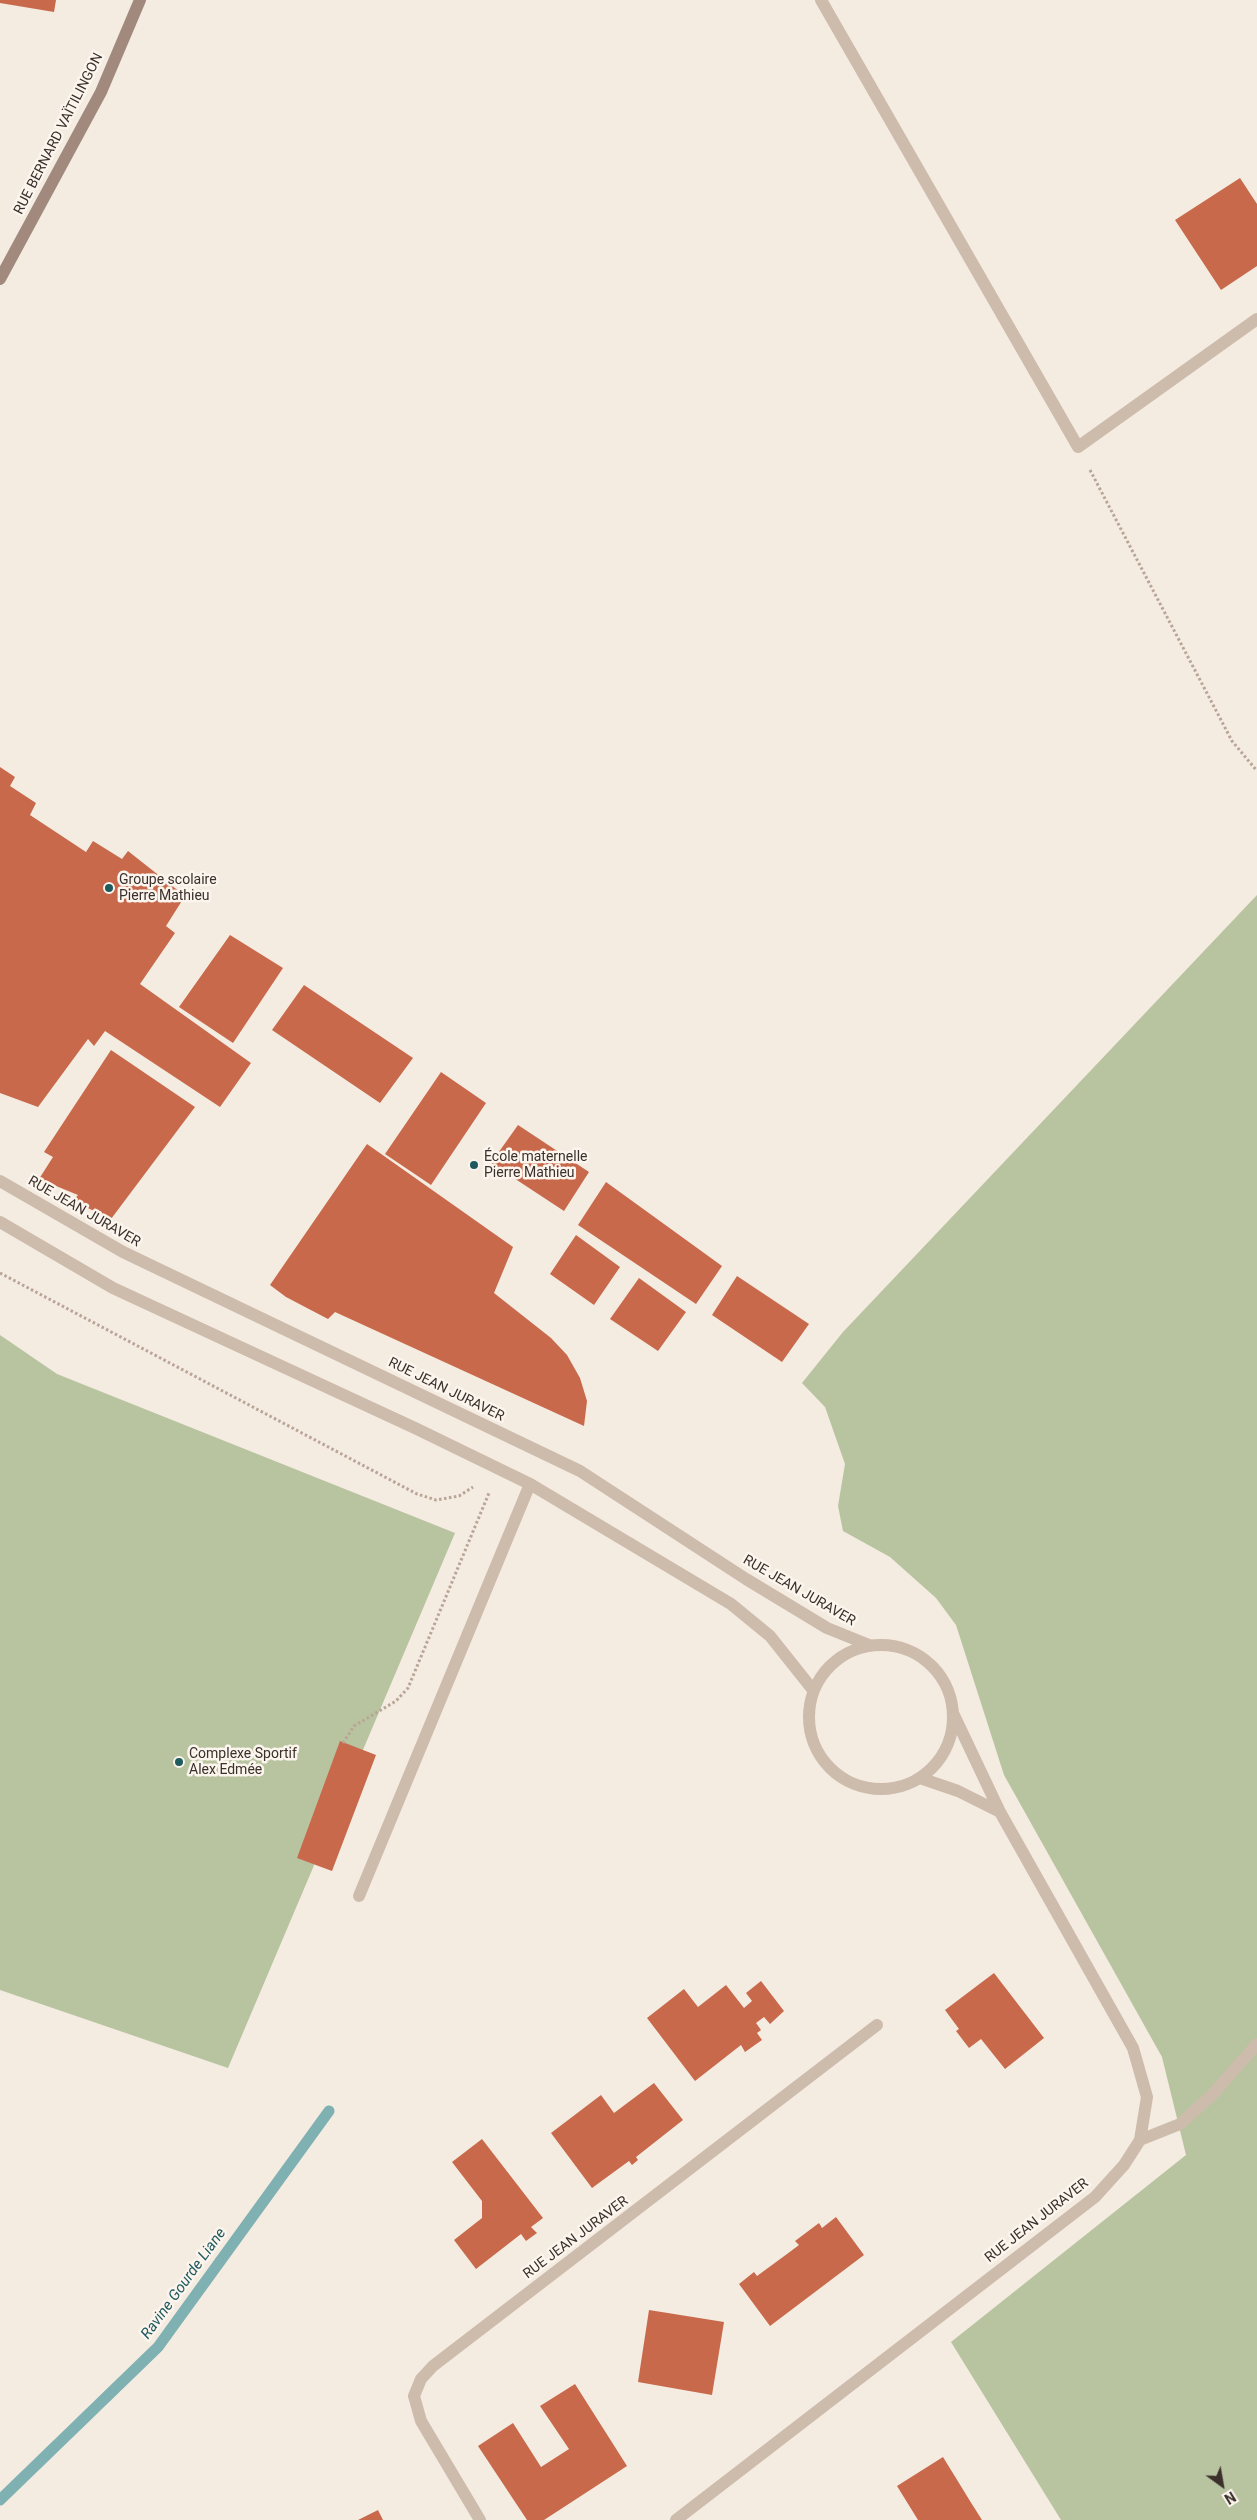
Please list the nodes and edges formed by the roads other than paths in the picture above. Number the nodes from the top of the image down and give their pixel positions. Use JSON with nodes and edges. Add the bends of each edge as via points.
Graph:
{"nodes":[{"id":1,"x":140,"y":0,"type":"edge"},
{"id":2,"x":821,"y":0,"type":"edge"},
{"id":3,"x":0,"y":279,"type":"edge"},
{"id":4,"x":1257,"y":319,"type":"edge"},
{"id":5,"x":0,"y":1181,"type":"edge"},
{"id":6,"x":0,"y":1222,"type":"edge"},
{"id":7,"x":530,"y":1484,"type":"junction"},
{"id":8,"x":869,"y":1645,"type":"junction"},
{"id":9,"x":813,"y":1690,"type":"junction"},
{"id":10,"x":954,"y":1715,"type":"junction"},
{"id":11,"x":920,"y":1778,"type":"junction"},
{"id":12,"x":1000,"y":1812,"type":"junction"},
{"id":13,"x":358,"y":1896,"type":"dead end"},
{"id":14,"x":877,"y":2025,"type":"dead end"},
{"id":15,"x":1257,"y":2044,"type":"edge"},
{"id":16,"x":1140,"y":2140,"type":"junction"},
{"id":17,"x":480,"y":2520,"type":"edge"},
{"id":18,"x":676,"y":2520,"type":"edge"}],
"edges":[{"from":1,"to":3,"type":"street","name":"RUE BERNARD VAÏTILINGON","via":[[101,92]]},
{"from":2,"to":4,"type":"street","via":[[1078,447]]},
{"from":5,"to":8,"type":"street","name":"RUE JEAN JURAVER","via":[[123,1252],[580,1470],[769,1593],[827,1628]]},
{"from":6,"to":7,"type":"street","via":[[113,1288],[417,1428]]},
{"from":7,"to":9,"type":"street","via":[[731,1604],[770,1636]]},
{"from":7,"to":13,"type":"street"},
{"from":8,"to":9,"type":"street","via":[[846,1654],[826,1669]]},
{"from":8,"to":10,"type":"street","via":[[894,1645],[917,1654],[930,1664],[949,1691]]},
{"from":9,"to":11,"type":"street","via":[[808,1711],[809,1731],[816,1751],[828,1767],[848,1782],[872,1790],[897,1788]]},
{"from":10,"to":11,"type":"street","via":[[950,1740],[939,1762]]},
{"from":10,"to":12,"type":"street","name":"RUE JEAN JURAVER"},
{"from":11,"to":12,"type":"street","via":[[958,1791]]},
{"from":12,"to":16,"type":"street","name":"RUE JEAN JURAVER","via":[[1133,2048],[1147,2097]]},
{"from":14,"to":17,"type":"street","name":"RUE JEAN JURAVER","via":[[421,2378],[414,2396],[421,2421]]},
{"from":15,"to":16,"type":"street","via":[[1213,2094],[1180,2124]]},
{"from":16,"to":18,"type":"street","name":"RUE JEAN JURAVER","via":[[1124,2165],[1094,2197]]}]}
